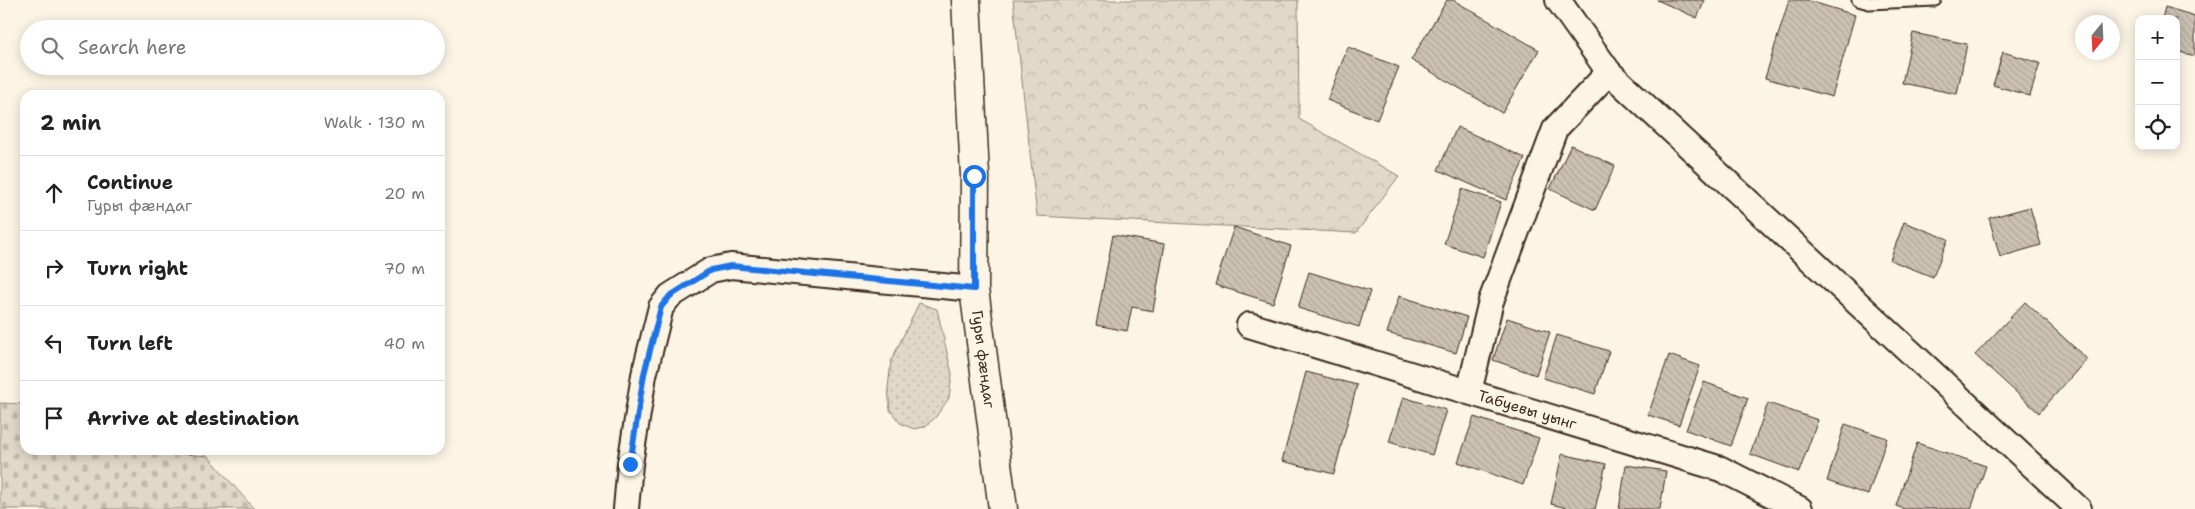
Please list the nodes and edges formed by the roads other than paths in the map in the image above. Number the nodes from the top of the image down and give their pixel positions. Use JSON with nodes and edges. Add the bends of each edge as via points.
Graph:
{"nodes":[{"id":1,"x":966,"y":0,"type":"edge"},
{"id":2,"x":1558,"y":0,"type":"edge"},
{"id":3,"x":1858,"y":0,"type":"edge"},
{"id":4,"x":1935,"y":0,"type":"edge"},
{"id":5,"x":1609,"y":72,"type":"junction"},
{"id":6,"x":974,"y":289,"type":"junction"},
{"id":7,"x":1249,"y":325,"type":"dead end"},
{"id":8,"x":1469,"y":392,"type":"junction"},
{"id":9,"x":626,"y":509,"type":"edge"},
{"id":10,"x":1003,"y":509,"type":"edge"},
{"id":11,"x":1800,"y":509,"type":"edge"},
{"id":12,"x":2079,"y":509,"type":"edge"}],
"edges":[{"from":1,"to":6,"type":"main road","name":"Гуры фӕндаг","via":[[974,176]]},
{"from":2,"to":5,"type":"street"},
{"from":3,"to":4,"type":"lane"},
{"from":5,"to":8,"type":"street","via":[[1556,129],[1491,301]]},
{"from":5,"to":12,"type":"street"},
{"from":6,"to":9,"type":"street","via":[[731,266],[711,270],[670,296],[661,307],[644,374]]},
{"from":6,"to":10,"type":"main road","name":"Гуры фӕндаг"},
{"from":7,"to":8,"type":"street","name":"Табуевы уынг"},
{"from":8,"to":11,"type":"street","name":"Табуевы уынг","via":[[1721,469]]}]}
